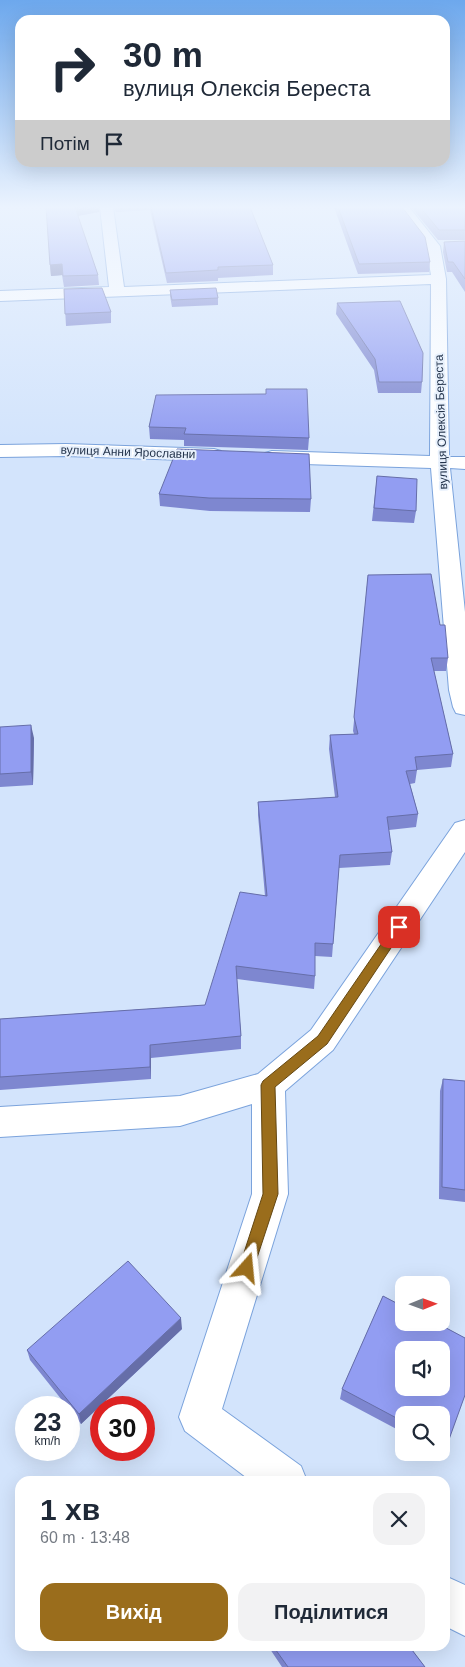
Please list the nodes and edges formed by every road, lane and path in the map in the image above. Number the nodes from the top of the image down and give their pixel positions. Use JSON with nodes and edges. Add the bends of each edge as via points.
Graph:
{"nodes":[{"id":1,"x":116,"y":285,"type":"edge"},
{"id":2,"x":269,"y":285,"type":"edge"},
{"id":3,"x":439,"y":285,"type":"edge"},
{"id":4,"x":117,"y":290,"type":"junction"},
{"id":5,"x":0,"y":296,"type":"edge"},
{"id":6,"x":0,"y":451,"type":"edge"},
{"id":7,"x":233,"y":455,"type":"edge"},
{"id":8,"x":253,"y":456,"type":"edge"},
{"id":9,"x":440,"y":463,"type":"junction"},
{"id":10,"x":465,"y":463,"type":"edge"},
{"id":11,"x":465,"y":707,"type":"edge"},
{"id":12,"x":465,"y":830,"type":"edge"},
{"id":13,"x":268,"y":1085,"type":"junction"},
{"id":14,"x":0,"y":1122,"type":"edge"},
{"id":15,"x":279,"y":1476,"type":"edge"},
{"id":16,"x":450,"y":1602,"type":"edge"},
{"id":17,"x":465,"y":1612,"type":"edge"}],
"edges":[{"from":1,"to":4,"type":"street"},
{"from":2,"to":4,"type":"street"},
{"from":3,"to":9,"type":"street","name":"вулиця Олексія Береста"},
{"from":4,"to":5,"type":"street"},
{"from":6,"to":7,"type":"street","name":"вулиця Анни Ярославни"},
{"from":8,"to":9,"type":"street"},
{"from":9,"to":10,"type":"street"},
{"from":9,"to":11,"type":"street","name":"вулиця Олексія Береста"},
{"from":12,"to":13,"type":"street","via":[[322,1040]]},
{"from":13,"to":14,"type":"street","via":[[180,1111]]},
{"from":13,"to":15,"type":"street","via":[[270,1194],[199,1417]]},
{"from":16,"to":17,"type":"street"}]}
